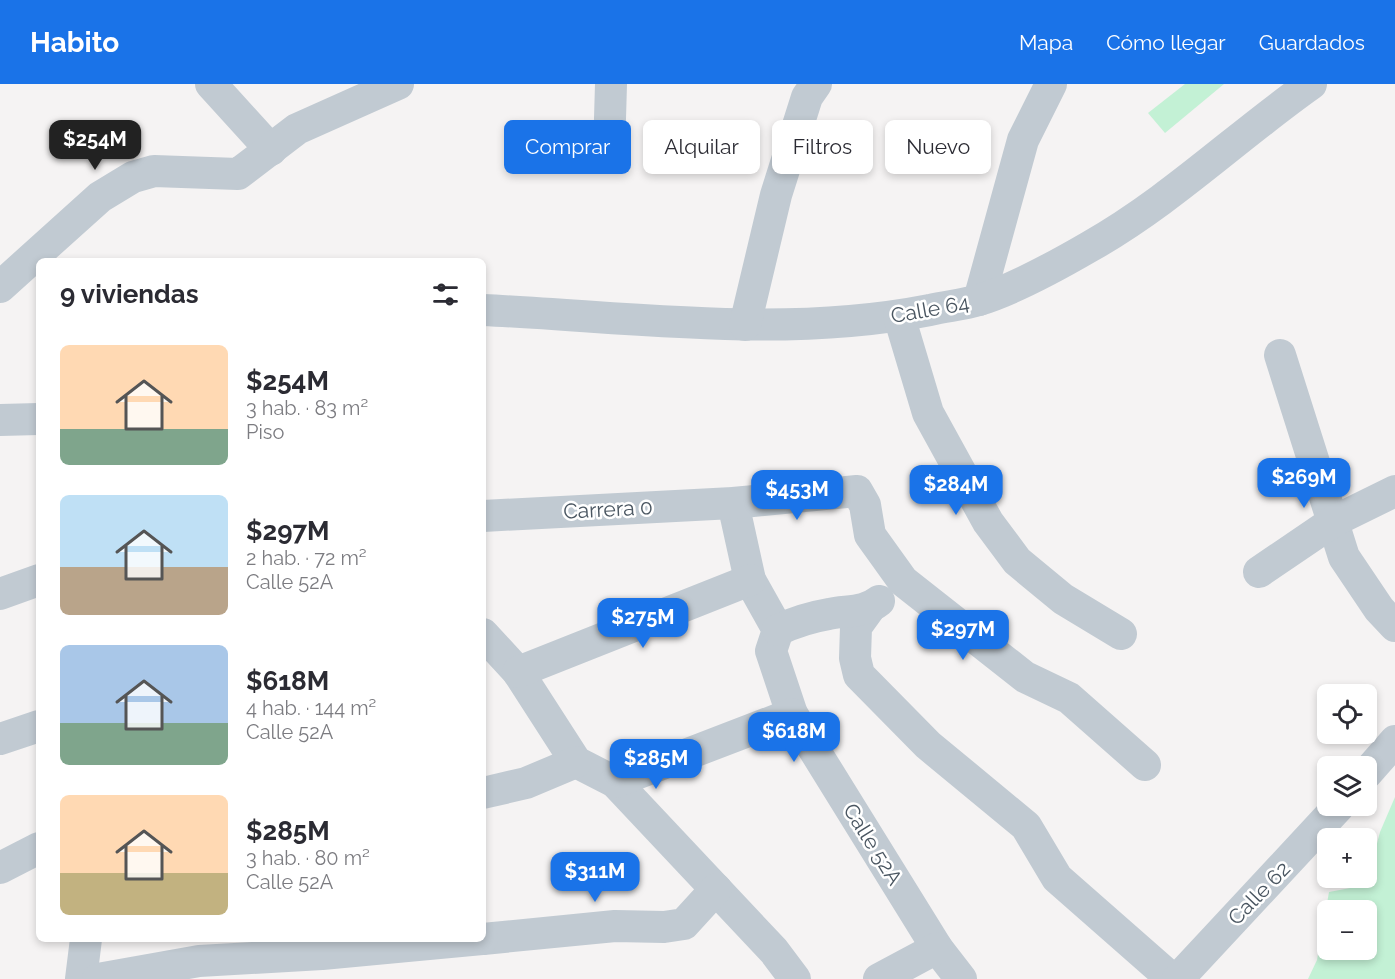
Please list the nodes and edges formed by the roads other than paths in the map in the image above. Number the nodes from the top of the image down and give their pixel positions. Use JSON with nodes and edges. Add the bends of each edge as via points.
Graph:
{"nodes":[{"id":1,"x":211,"y":84,"type":"edge"},
{"id":2,"x":398,"y":84,"type":"edge"},
{"id":3,"x":611,"y":84,"type":"edge"},
{"id":4,"x":816,"y":84,"type":"edge"},
{"id":5,"x":1051,"y":84,"type":"edge"},
{"id":6,"x":1311,"y":84,"type":"edge"},
{"id":7,"x":610,"y":120,"type":"edge"},
{"id":8,"x":271,"y":150,"type":"junction"},
{"id":9,"x":0,"y":287,"type":"edge"},
{"id":10,"x":980,"y":300,"type":"junction"},
{"id":11,"x":486,"y":310,"type":"edge"},
{"id":12,"x":899,"y":316,"type":"junction"},
{"id":13,"x":745,"y":325,"type":"junction"},
{"id":14,"x":1280,"y":355,"type":"dead end"},
{"id":15,"x":36,"y":419,"type":"edge"},
{"id":16,"x":0,"y":420,"type":"edge"},
{"id":17,"x":1395,"y":491,"type":"edge"},
{"id":18,"x":733,"y":503,"type":"junction"},
{"id":19,"x":486,"y":516,"type":"edge"},
{"id":20,"x":1334,"y":521,"type":"junction"},
{"id":21,"x":1259,"y":572,"type":"dead end"},
{"id":22,"x":36,"y":580,"type":"edge"},
{"id":23,"x":750,"y":580,"type":"junction"},
{"id":24,"x":903,"y":581,"type":"junction"},
{"id":25,"x":0,"y":594,"type":"edge"},
{"id":26,"x":869,"y":609,"type":"junction"},
{"id":27,"x":1395,"y":626,"type":"edge"},
{"id":28,"x":778,"y":630,"type":"junction"},
{"id":29,"x":1121,"y":634,"type":"dead end"},
{"id":30,"x":486,"y":637,"type":"edge"},
{"id":31,"x":518,"y":672,"type":"junction"},
{"id":32,"x":792,"y":714,"type":"junction"},
{"id":33,"x":36,"y":727,"type":"edge"},
{"id":34,"x":0,"y":738,"type":"edge"},
{"id":35,"x":1395,"y":741,"type":"edge"},
{"id":36,"x":1377,"y":761,"type":"edge"},
{"id":37,"x":576,"y":762,"type":"junction"},
{"id":38,"x":1145,"y":765,"type":"dead end"},
{"id":39,"x":615,"y":783,"type":"junction"},
{"id":40,"x":486,"y":792,"type":"edge"},
{"id":41,"x":1330,"y":816,"type":"edge"},
{"id":42,"x":36,"y":850,"type":"edge"},
{"id":43,"x":0,"y":868,"type":"edge"},
{"id":44,"x":716,"y":889,"type":"junction"},
{"id":45,"x":486,"y":939,"type":"edge"},
{"id":46,"x":86,"y":942,"type":"edge"},
{"id":47,"x":414,"y":942,"type":"edge"},
{"id":48,"x":937,"y":948,"type":"junction"},
{"id":49,"x":81,"y":979,"type":"edge"},
{"id":50,"x":98,"y":979,"type":"edge"},
{"id":51,"x":795,"y":979,"type":"edge"},
{"id":52,"x":879,"y":979,"type":"edge"},
{"id":53,"x":961,"y":979,"type":"edge"},
{"id":54,"x":1172,"y":979,"type":"edge"},
{"id":55,"x":1178,"y":979,"type":"edge"}],
"edges":[{"from":1,"to":8,"type":"street"},
{"from":2,"to":8,"type":"street","via":[[297,129]]},
{"from":3,"to":7,"type":"street"},
{"from":4,"to":13,"type":"street","via":[[807,97],[776,195]]},
{"from":5,"to":10,"type":"street","via":[[1023,140]]},
{"from":6,"to":10,"type":"street","name":"Calle 64","via":[[1150,210],[1089,248]]},
{"from":8,"to":9,"type":"street","via":[[237,174],[154,171],[133,177],[100,197]]},
{"from":10,"to":12,"type":"street","name":"Calle 64"},
{"from":11,"to":13,"type":"street","name":"Calle 64"},
{"from":12,"to":13,"type":"street","name":"Calle 64","via":[[801,326]]},
{"from":12,"to":29,"type":"street","via":[[928,413],[988,522],[1017,561],[1063,599]]},
{"from":14,"to":20,"type":"street"},
{"from":15,"to":16,"type":"street"},
{"from":17,"to":20,"type":"street"},
{"from":18,"to":19,"type":"street","name":"Carrera 0"},
{"from":18,"to":23,"type":"street"},
{"from":18,"to":24,"type":"street","name":"Carrera 0","via":[[857,491],[865,505],[870,535]]},
{"from":20,"to":21,"type":"street"},
{"from":20,"to":27,"type":"street","via":[[1344,557]]},
{"from":22,"to":25,"type":"street"},
{"from":23,"to":28,"type":"street"},
{"from":23,"to":31,"type":"street"},
{"from":24,"to":26,"type":"street"},
{"from":24,"to":38,"type":"street","via":[[1025,677],[1069,698]]},
{"from":26,"to":28,"type":"street","via":[[797,621]]},
{"from":26,"to":54,"type":"street","via":[[856,627],[859,675],[928,745],[1026,826],[1057,878]]},
{"from":28,"to":32,"type":"street","name":"Calle 52A","via":[[771,651]]},
{"from":30,"to":31,"type":"street"},
{"from":31,"to":37,"type":"street"},
{"from":32,"to":39,"type":"street"},
{"from":32,"to":48,"type":"street","name":"Calle 52A"},
{"from":33,"to":34,"type":"street"},
{"from":35,"to":36,"type":"street"},
{"from":37,"to":39,"type":"street"},
{"from":37,"to":40,"type":"street","via":[[526,783]]},
{"from":39,"to":44,"type":"street"},
{"from":41,"to":55,"type":"street","name":"Calle 62"},
{"from":42,"to":43,"type":"street"},
{"from":44,"to":45,"type":"street","via":[[684,924],[615,926]]},
{"from":44,"to":51,"type":"street"},
{"from":46,"to":49,"type":"street"},
{"from":47,"to":50,"type":"street","via":[[199,961]]},
{"from":48,"to":52,"type":"street"},
{"from":48,"to":53,"type":"street","name":"Calle 52A"}]}
